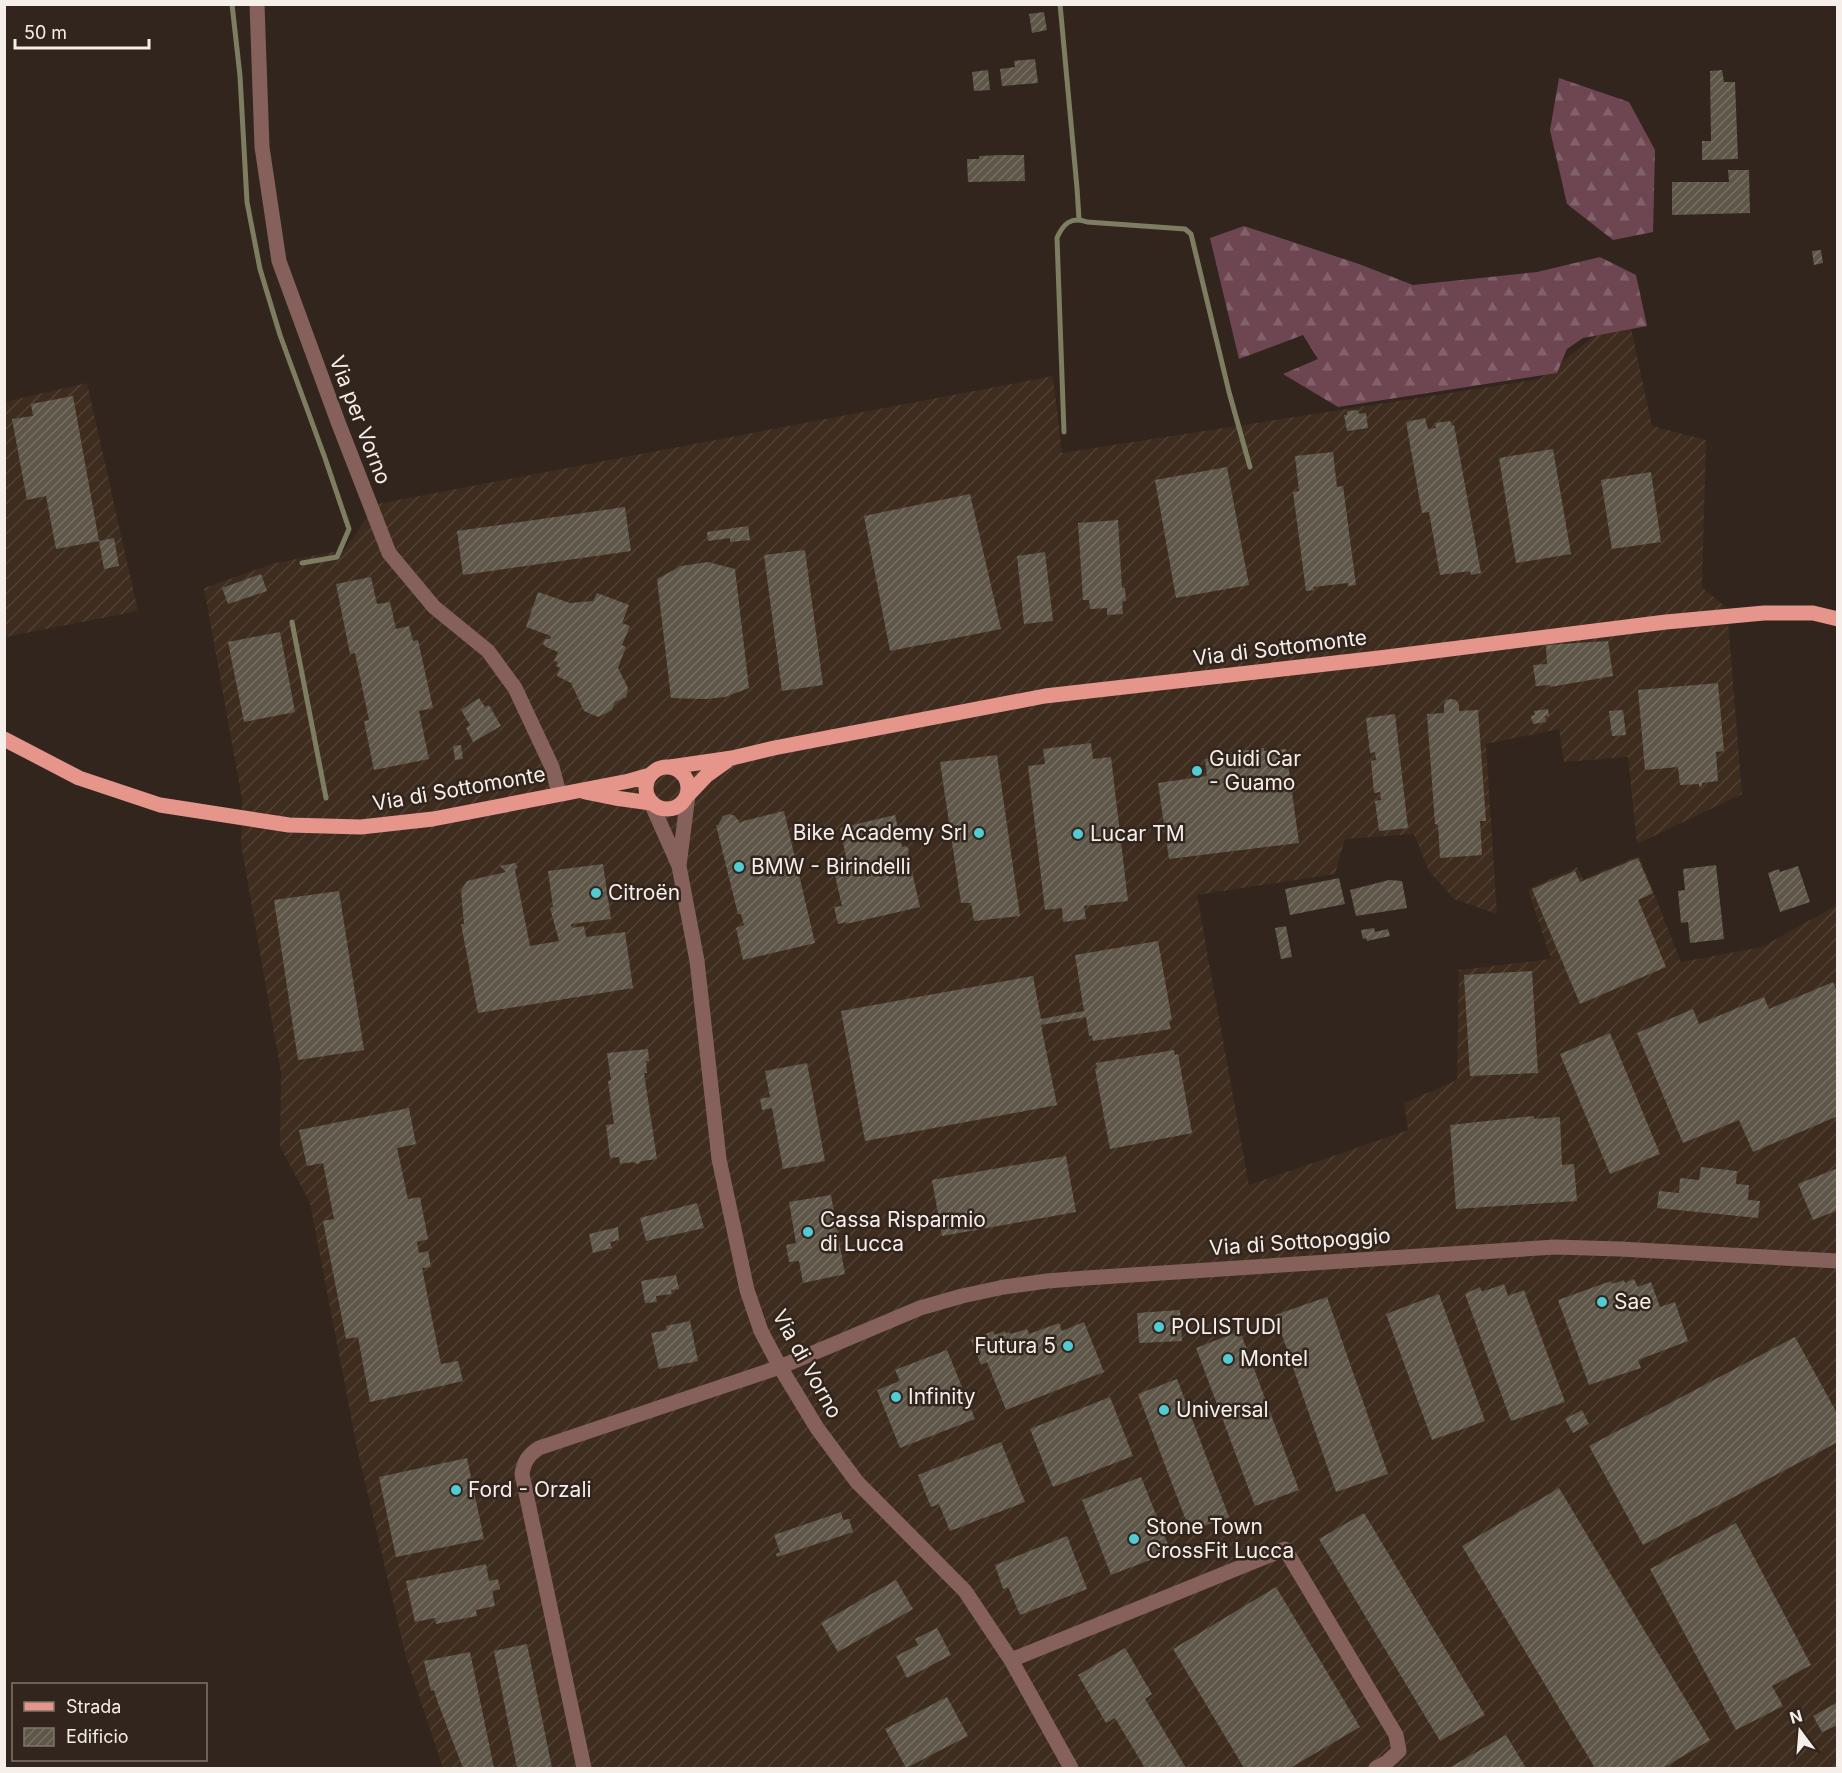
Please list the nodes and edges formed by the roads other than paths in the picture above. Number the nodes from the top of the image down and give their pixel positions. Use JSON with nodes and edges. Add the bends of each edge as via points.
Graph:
{"nodes":[{"id":1,"x":257,"y":4,"type":"edge"},
{"id":2,"x":1838,"y":619,"type":"edge"},
{"id":3,"x":4,"y":739,"type":"edge"},
{"id":4,"x":732,"y":758,"type":"junction"},
{"id":5,"x":670,"y":767,"type":"junction"},
{"id":6,"x":650,"y":775,"type":"junction"},
{"id":7,"x":576,"y":790,"type":"junction"},
{"id":8,"x":559,"y":793,"type":"junction"},
{"id":9,"x":688,"y":795,"type":"junction"},
{"id":10,"x":651,"y":803,"type":"junction"},
{"id":11,"x":679,"y":866,"type":"junction"},
{"id":12,"x":1838,"y":1261,"type":"edge"},
{"id":13,"x":780,"y":1367,"type":"junction"},
{"id":14,"x":1011,"y":1660,"type":"junction"},
{"id":15,"x":584,"y":1768,"type":"edge"},
{"id":16,"x":1071,"y":1768,"type":"edge"},
{"id":17,"x":1376,"y":1768,"type":"edge"}],
"edges":[{"from":1,"to":8,"type":"street","name":"Via per Vorno","via":[[262,147],[279,261],[338,422],[389,553],[434,607],[488,651],[514,688],[552,767]]},
{"from":2,"to":4,"type":"main road","name":"Via di Sottomonte","via":[[1813,613],[1764,613],[1666,622],[1046,696]]},
{"from":3,"to":8,"type":"main road","name":"Via di Sottomonte","via":[[79,778],[160,805],[289,825],[361,827],[433,819]]},
{"from":4,"to":5,"type":"main road","name":"Via di Sottomonte"},
{"from":4,"to":9,"type":"main road","name":"Via di Sottomonte"},
{"from":5,"to":6,"type":"main road","name":"Via di Sottomonte"},
{"from":5,"to":9,"type":"main road","via":[[684,774]]},
{"from":6,"to":7,"type":"main road","name":"Via di Sottomonte"},
{"from":6,"to":10,"type":"main road","via":[[645,789]]},
{"from":7,"to":8,"type":"main road","name":"Via di Sottomonte"},
{"from":7,"to":10,"type":"main road","name":"Via di Sottomonte"},
{"from":9,"to":10,"type":"main road","name":"Via di Sottomonte","via":[[672,810]]},
{"from":9,"to":11,"type":"street","name":"Via di Vorno"},
{"from":10,"to":11,"type":"street","name":"Via di Vorno"},
{"from":11,"to":13,"type":"street","name":"Via di Vorno","via":[[697,961],[725,1191],[747,1290]]},
{"from":12,"to":13,"type":"street","name":"Via di Sottopoggio","via":[[1555,1247],[1047,1281],[1004,1287],[920,1308]]},
{"from":13,"to":14,"type":"street","name":"Via di Vorno","via":[[817,1428],[857,1482],[965,1591]]},
{"from":13,"to":15,"type":"street","name":"Via di Sottopoggio","via":[[539,1448],[523,1466]]},
{"from":14,"to":16,"type":"street","name":"Via di Vorno"},
{"from":14,"to":17,"type":"street","via":[[1285,1549],[1396,1735],[1399,1751]]}]}
